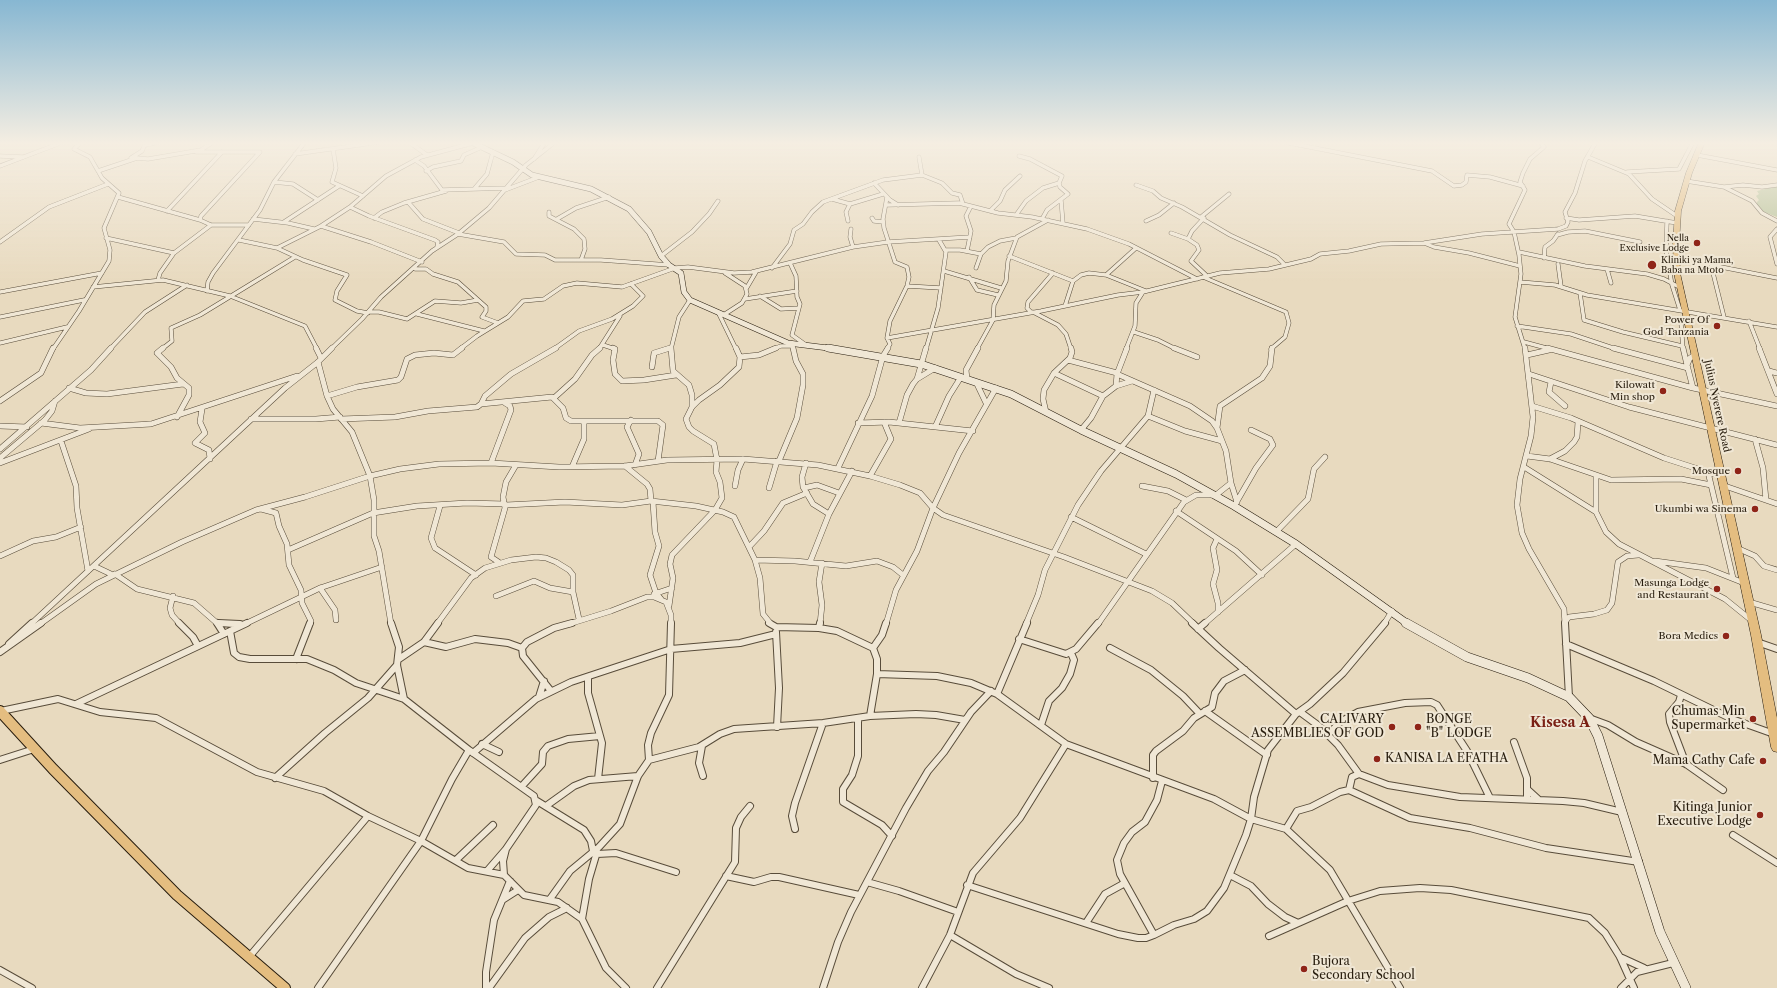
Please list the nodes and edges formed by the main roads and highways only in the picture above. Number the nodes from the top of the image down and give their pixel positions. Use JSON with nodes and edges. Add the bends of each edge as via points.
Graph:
{"nodes":[{"id":1,"x":1684,"y":188,"type":"edge"},
{"id":2,"x":0,"y":711,"type":"edge"},
{"id":3,"x":1777,"y":747,"type":"edge"},
{"id":4,"x":285,"y":988,"type":"edge"}],
"edges":[{"from":1,"to":3,"type":"highway","name":"Julius Nyerere Road","via":[[1677,220],[1677,273],[1683,310],[1688,321],[1695,356],[1697,389],[1710,430]]},
{"from":2,"to":4,"type":"main road","via":[[177,895]]}]}
